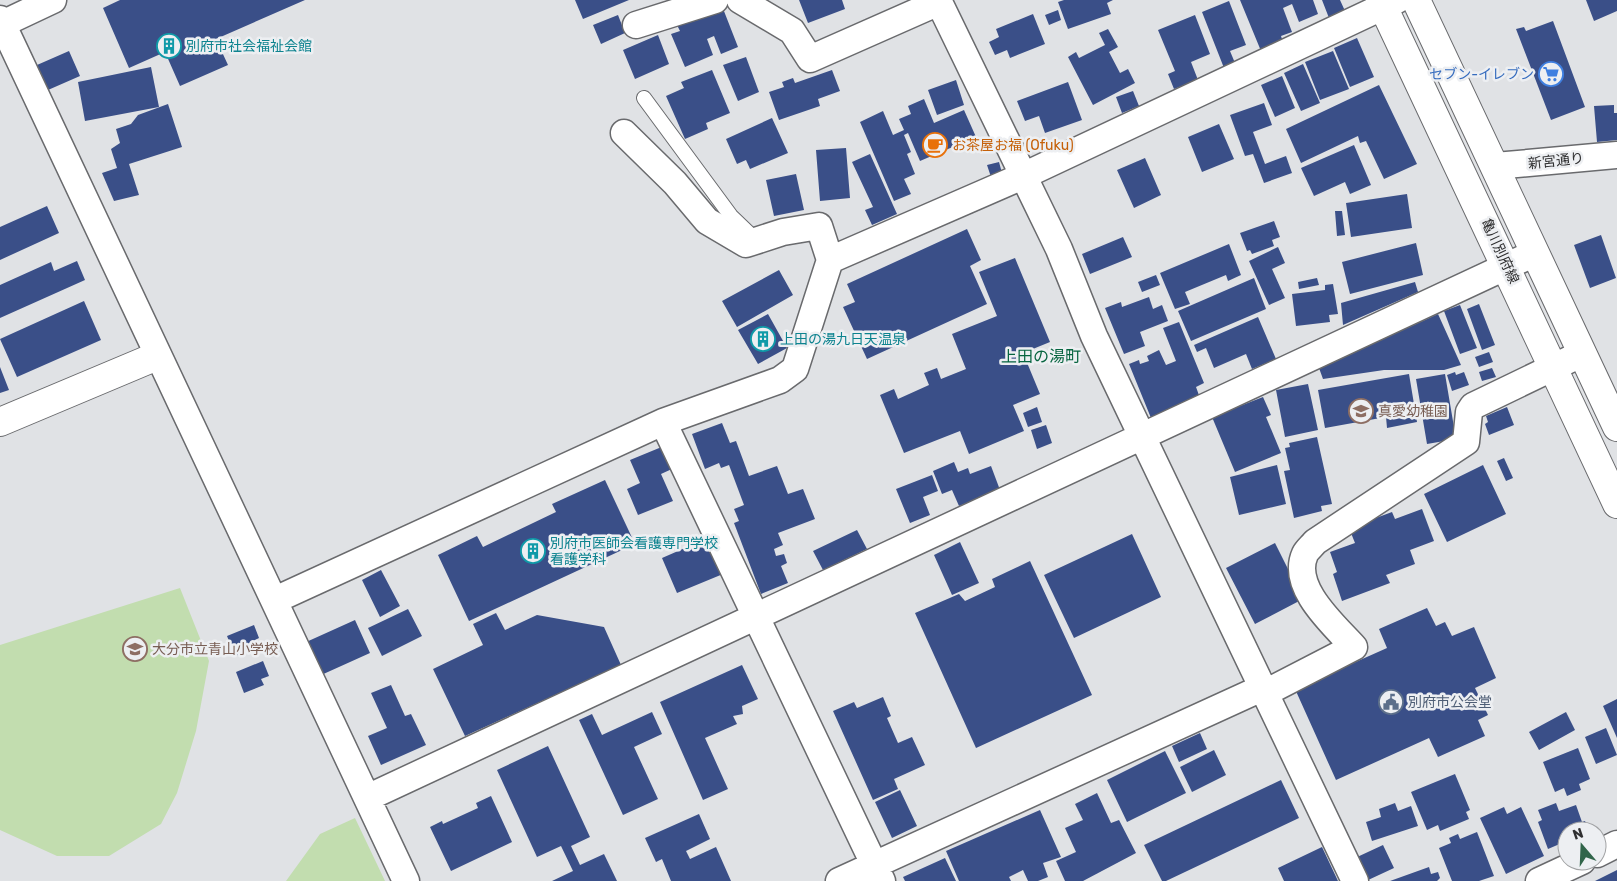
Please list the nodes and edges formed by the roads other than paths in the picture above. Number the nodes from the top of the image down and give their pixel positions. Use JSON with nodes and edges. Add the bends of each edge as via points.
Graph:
{"nodes":[{"id":1,"x":53,"y":0,"type":"edge"},
{"id":2,"x":715,"y":0,"type":"edge"},
{"id":3,"x":740,"y":0,"type":"edge"},
{"id":4,"x":1416,"y":0,"type":"edge"},
{"id":5,"x":939,"y":1,"type":"edge"},
{"id":6,"x":1387,"y":2,"type":"edge"},
{"id":7,"x":1,"y":23,"type":"edge"},
{"id":8,"x":636,"y":25,"type":"dead end"},
{"id":9,"x":644,"y":98,"type":"dead end"},
{"id":10,"x":624,"y":133,"type":"dead end"},
{"id":11,"x":1617,"y":155,"type":"edge"},
{"id":12,"x":1495,"y":166,"type":"junction"},
{"id":13,"x":1023,"y":176,"type":"junction"},
{"id":14,"x":756,"y":240,"type":"junction"},
{"id":15,"x":1535,"y":253,"type":"junction"},
{"id":16,"x":830,"y":260,"type":"junction"},
{"id":17,"x":1507,"y":267,"type":"junction"},
{"id":18,"x":1581,"y":354,"type":"junction"},
{"id":19,"x":157,"y":356,"type":"junction"},
{"id":20,"x":1553,"y":366,"type":"junction"},
{"id":21,"x":1615,"y":420,"type":"edge"},
{"id":22,"x":0,"y":422,"type":"edge"},
{"id":23,"x":663,"y":422,"type":"junction"},
{"id":24,"x":1142,"y":437,"type":"junction"},
{"id":25,"x":1617,"y":504,"type":"edge"},
{"id":26,"x":275,"y":600,"type":"junction"},
{"id":27,"x":756,"y":615,"type":"junction"},
{"id":28,"x":1263,"y":691,"type":"junction"},
{"id":29,"x":367,"y":798,"type":"junction"},
{"id":30,"x":1560,"y":871,"type":"edge"},
{"id":31,"x":878,"y":873,"type":"edge"},
{"id":32,"x":406,"y":881,"type":"edge"},
{"id":33,"x":840,"y":881,"type":"edge"},
{"id":34,"x":1355,"y":881,"type":"edge"},
{"id":35,"x":1539,"y":881,"type":"edge"}],
"edges":[{"from":1,"to":7,"type":"street"},
{"from":2,"to":8,"type":"street"},
{"from":3,"to":5,"type":"street","via":[[792,31],[810,59]]},
{"from":4,"to":12,"type":"main road"},
{"from":5,"to":13,"type":"street"},
{"from":6,"to":13,"type":"street"},
{"from":6,"to":17,"type":"main road","name":"亀川別府線"},
{"from":7,"to":19,"type":"street"},
{"from":9,"to":14,"type":"lane","via":[[731,216]]},
{"from":10,"to":14,"type":"street","via":[[676,183],[707,221],[746,244]]},
{"from":11,"to":12,"type":"street","name":"新宮通り"},
{"from":12,"to":15,"type":"main road"},
{"from":13,"to":16,"type":"street"},
{"from":13,"to":24,"type":"street"},
{"from":14,"to":16,"type":"street","via":[[819,226]]},
{"from":15,"to":17,"type":"street"},
{"from":15,"to":18,"type":"main road"},
{"from":16,"to":23,"type":"street","via":[[795,369],[780,380]]},
{"from":17,"to":20,"type":"main road","name":"亀川別府線"},
{"from":17,"to":24,"type":"street"},
{"from":18,"to":20,"type":"street"},
{"from":18,"to":21,"type":"main road"},
{"from":19,"to":22,"type":"main road"},
{"from":19,"to":26,"type":"street"},
{"from":20,"to":25,"type":"main road","name":"亀川別府線"},
{"from":20,"to":28,"type":"street","via":[[1473,406],[1469,412],[1466,442],[1315,542],[1305,555],[1302,580],[1321,612],[1354,647]]},
{"from":23,"to":26,"type":"street"},
{"from":23,"to":27,"type":"street"},
{"from":24,"to":27,"type":"street"},
{"from":24,"to":28,"type":"street"},
{"from":26,"to":29,"type":"street"},
{"from":27,"to":29,"type":"street"},
{"from":27,"to":31,"type":"street"},
{"from":28,"to":31,"type":"street"},
{"from":28,"to":34,"type":"street"},
{"from":29,"to":32,"type":"street"},
{"from":30,"to":35,"type":"street"},
{"from":31,"to":33,"type":"street"}]}
